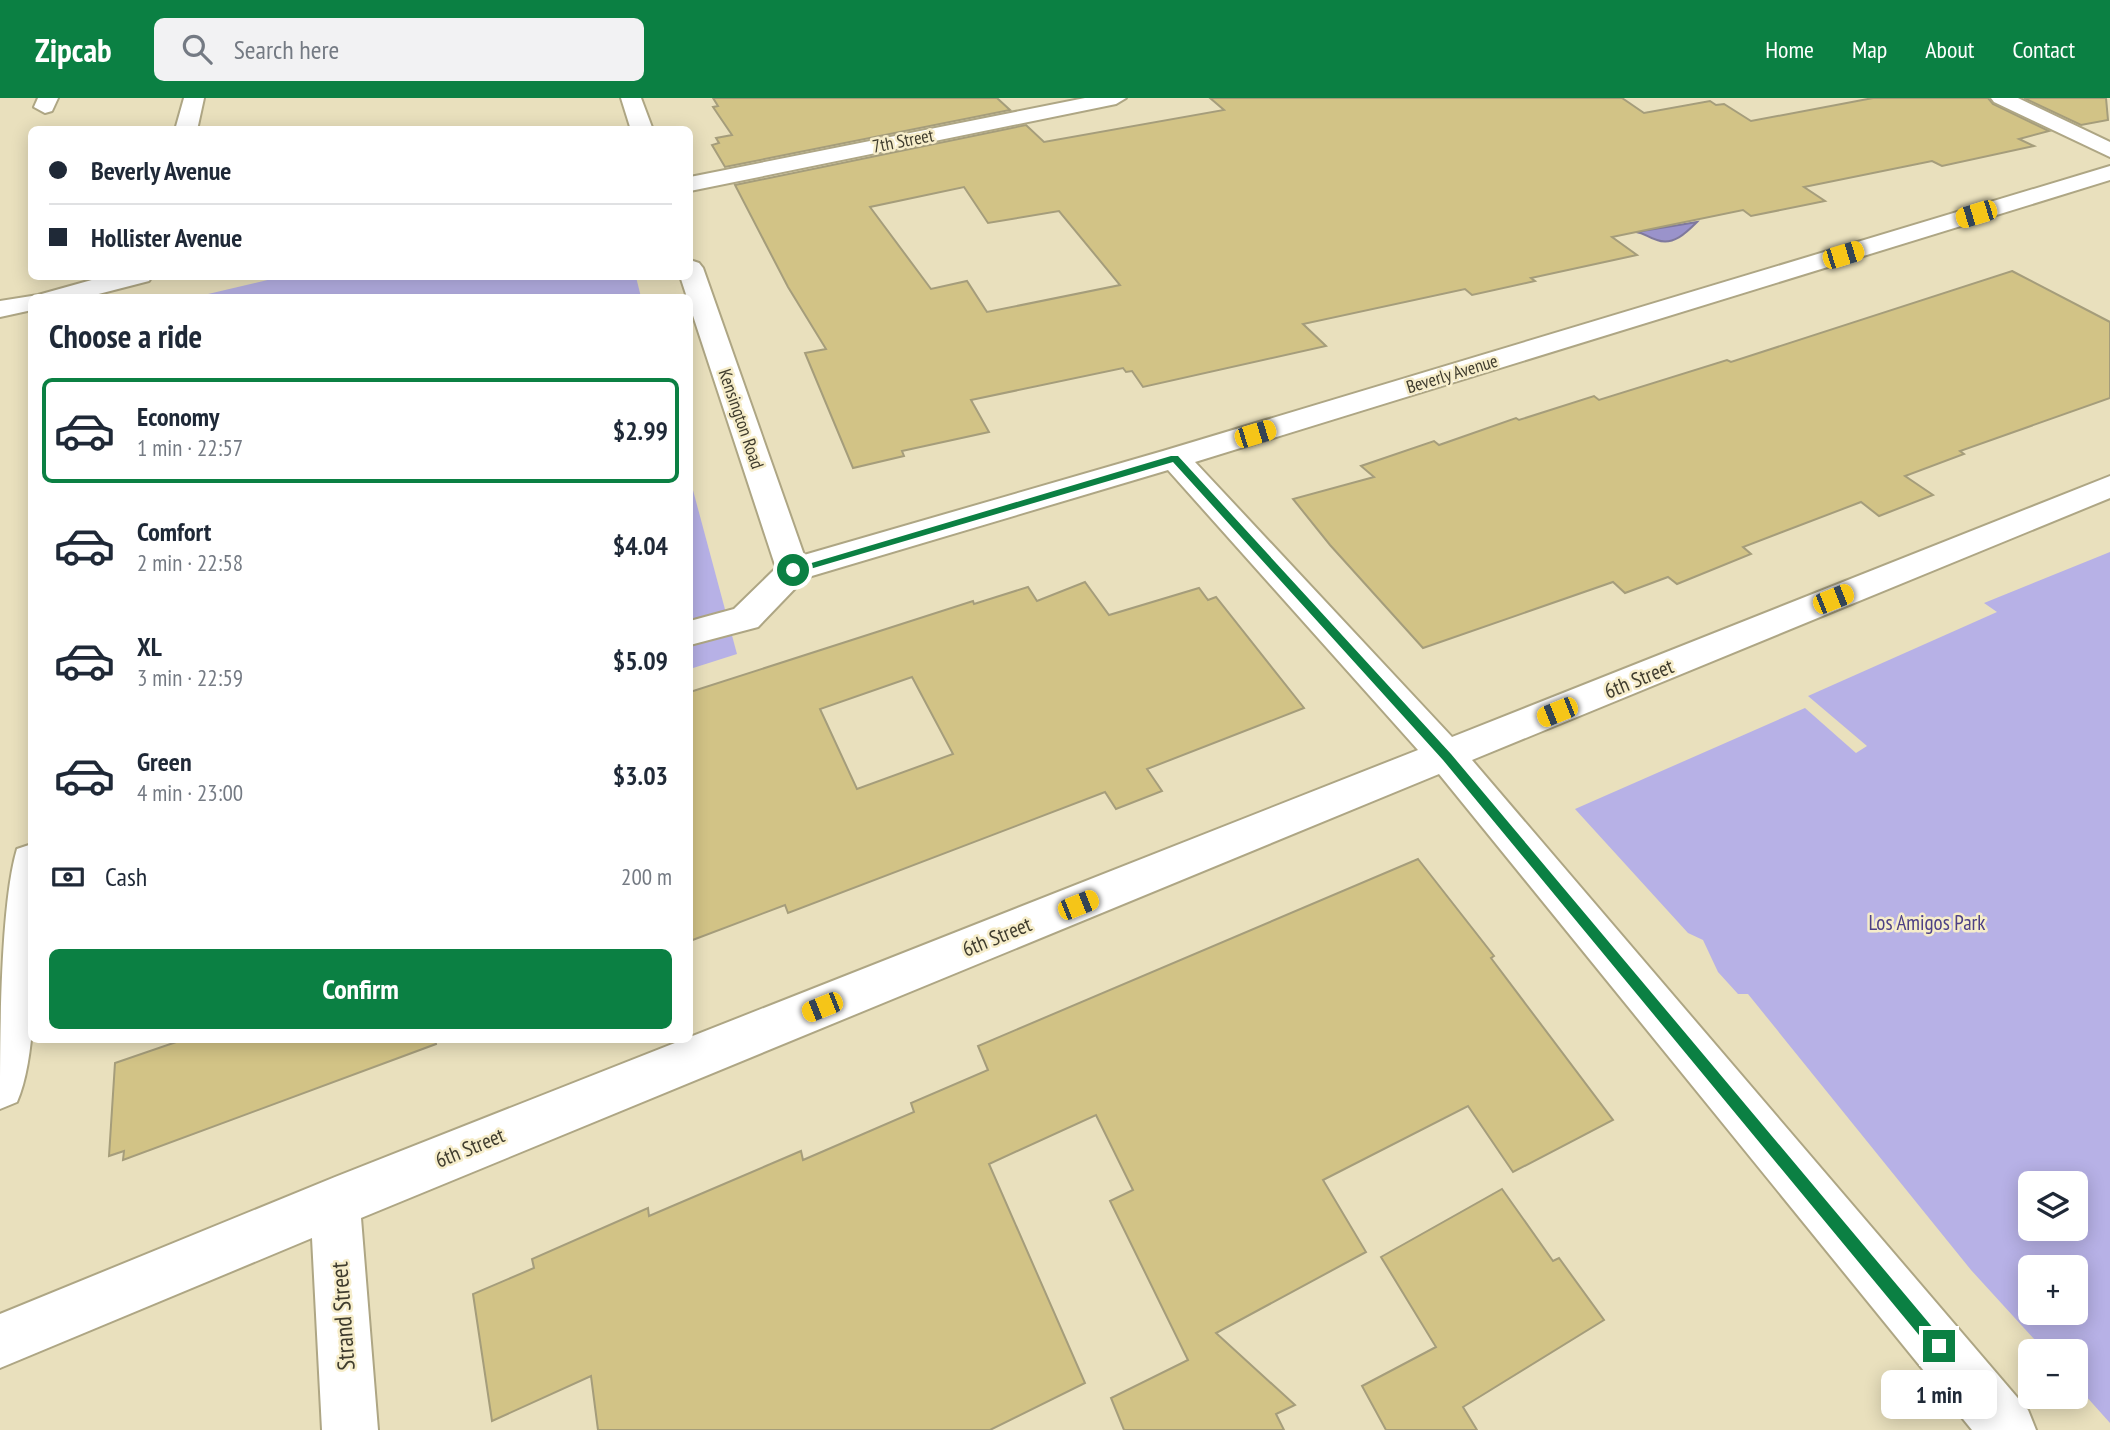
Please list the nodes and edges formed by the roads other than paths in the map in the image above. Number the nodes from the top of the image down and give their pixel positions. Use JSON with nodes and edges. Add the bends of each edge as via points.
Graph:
{"nodes":[{"id":1,"x":194,"y":98,"type":"edge"},
{"id":2,"x":631,"y":98,"type":"edge"},
{"id":3,"x":1116,"y":98,"type":"edge"},
{"id":4,"x":2001,"y":98,"type":"edge"},
{"id":5,"x":1069,"y":102,"type":"edge"},
{"id":6,"x":187,"y":126,"type":"edge"},
{"id":7,"x":641,"y":126,"type":"edge"},
{"id":8,"x":2110,"y":150,"type":"edge"},
{"id":9,"x":2110,"y":173,"type":"edge"},
{"id":10,"x":693,"y":183,"type":"edge"},
{"id":11,"x":693,"y":277,"type":"edge"},
{"id":12,"x":123,"y":280,"type":"edge"},
{"id":13,"x":66,"y":294,"type":"edge"},
{"id":14,"x":28,"y":303,"type":"edge"},
{"id":15,"x":0,"y":309,"type":"edge"},
{"id":16,"x":1174,"y":458,"type":"junction"},
{"id":17,"x":2110,"y":486,"type":"edge"},
{"id":18,"x":793,"y":570,"type":"junction"},
{"id":19,"x":693,"y":632,"type":"edge"},
{"id":20,"x":1447,"y":757,"type":"junction"},
{"id":21,"x":28,"y":889,"type":"edge"},
{"id":22,"x":0,"y":1086,"type":"edge"},
{"id":23,"x":335,"y":1202,"type":"junction"},
{"id":24,"x":0,"y":1341,"type":"edge"},
{"id":25,"x":350,"y":1430,"type":"edge"},
{"id":26,"x":2008,"y":1430,"type":"edge"}],
"edges":[{"from":1,"to":6,"type":"street"},
{"from":2,"to":7,"type":"street"},
{"from":3,"to":5,"type":"street","name":"7th Street"},
{"from":4,"to":8,"type":"street"},
{"from":5,"to":10,"type":"street","name":"7th Street"},
{"from":9,"to":16,"type":"street","name":"Beverly Avenue"},
{"from":11,"to":18,"type":"street","name":"Kensington Road"},
{"from":12,"to":13,"type":"street"},
{"from":14,"to":15,"type":"street"},
{"from":16,"to":18,"type":"street","name":"Beverly Avenue"},
{"from":16,"to":20,"type":"street"},
{"from":17,"to":20,"type":"street","name":"6th Street"},
{"from":18,"to":19,"type":"street","via":[[746,618]]},
{"from":20,"to":23,"type":"street","name":"6th Street"},
{"from":20,"to":26,"type":"street"},
{"from":21,"to":22,"type":"street"},
{"from":23,"to":24,"type":"street","name":"6th Street"},
{"from":23,"to":25,"type":"street","name":"Strand Street"}]}
